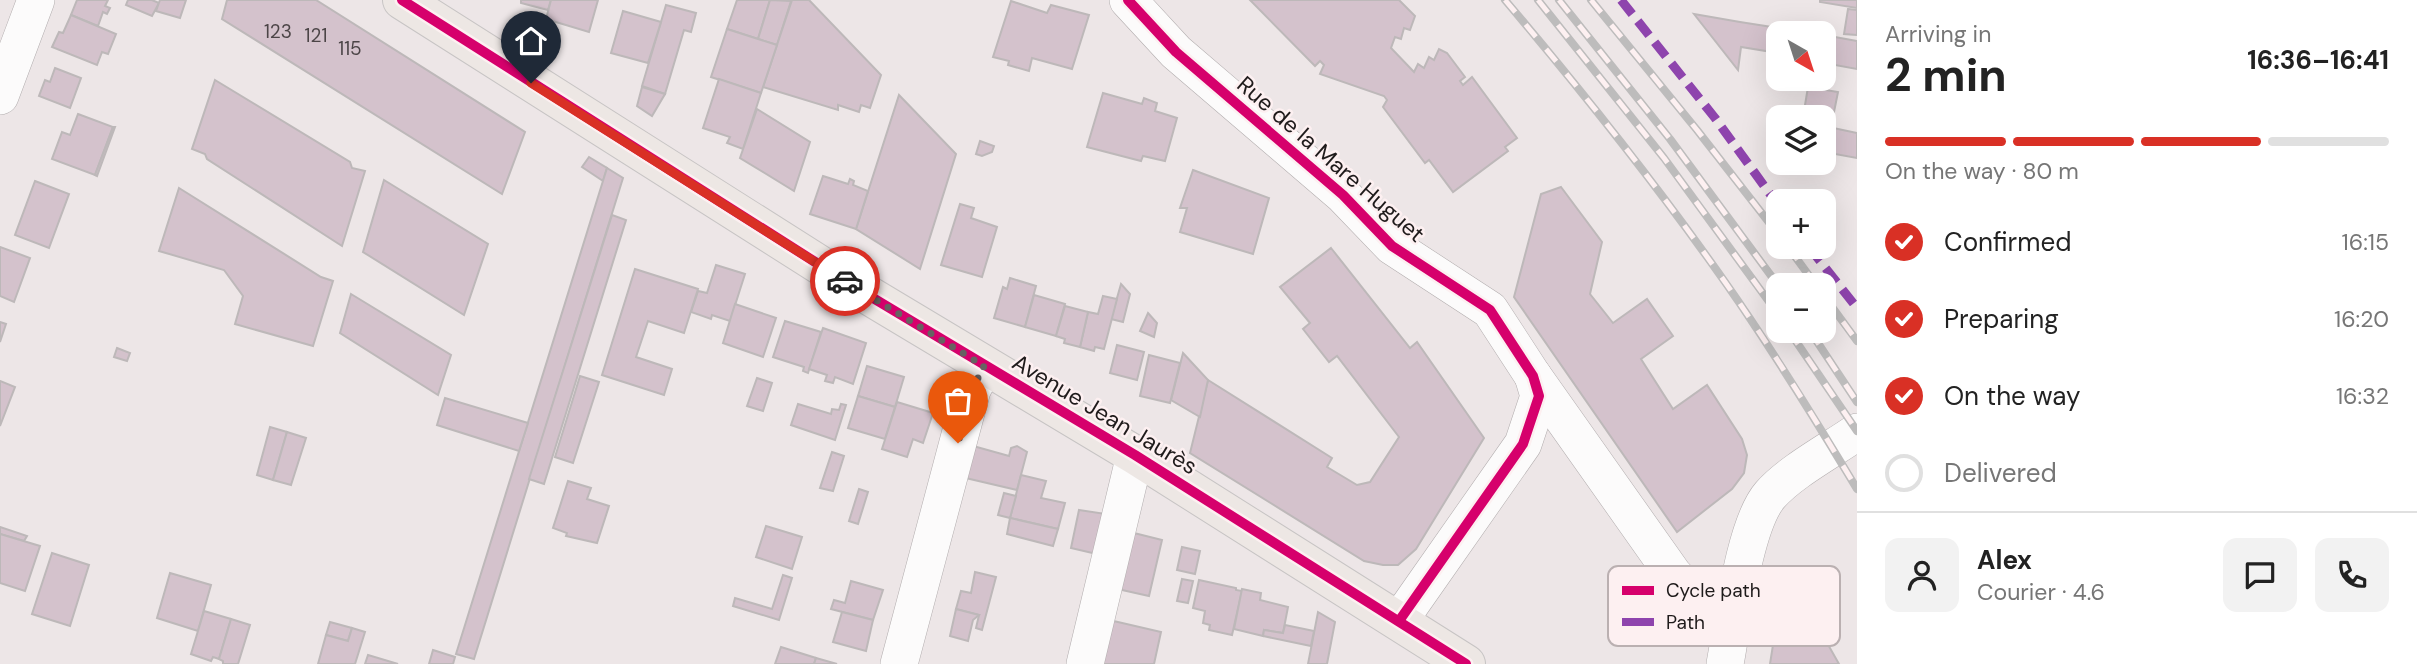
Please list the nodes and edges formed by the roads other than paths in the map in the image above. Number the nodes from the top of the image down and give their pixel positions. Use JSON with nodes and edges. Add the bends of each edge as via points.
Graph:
{"nodes":[{"id":1,"x":36,"y":0,"type":"edge"},
{"id":2,"x":402,"y":0,"type":"edge"},
{"id":3,"x":1128,"y":0,"type":"edge"},
{"id":4,"x":0,"y":96,"type":"edge"},
{"id":5,"x":984,"y":366,"type":"junction"},
{"id":6,"x":1533,"y":376,"type":"junction"},
{"id":7,"x":1857,"y":432,"type":"edge"},
{"id":8,"x":1135,"y":455,"type":"junction"},
{"id":9,"x":1667,"y":566,"type":"edge"},
{"id":10,"x":1744,"y":566,"type":"edge"},
{"id":11,"x":1399,"y":621,"type":"junction"},
{"id":12,"x":899,"y":664,"type":"edge"},
{"id":13,"x":1085,"y":664,"type":"edge"},
{"id":14,"x":1466,"y":664,"type":"edge"}],
"edges":[{"from":1,"to":4,"type":"street"},
{"from":2,"to":5,"type":"main road","name":"Avenue Jean Jaurès"},
{"from":3,"to":6,"type":"street","name":"Rue de la Mare Huguet","via":[[1176,52],[1343,195],[1392,246],[1490,310]]},
{"from":5,"to":8,"type":"main road","name":"Avenue Jean Jaurès"},
{"from":5,"to":12,"type":"street","via":[[972,390]]},
{"from":6,"to":9,"type":"street","name":"Rue de la Mare Huguet"},
{"from":6,"to":11,"type":"street","via":[[1539,396],[1523,444]]},
{"from":7,"to":10,"type":"street","via":[[1770,495],[1751,533]]},
{"from":8,"to":11,"type":"main road","name":"Avenue Jean Jaurès"},
{"from":8,"to":13,"type":"street"},
{"from":11,"to":14,"type":"main road","name":"Avenue Jean Jaurès"}]}
